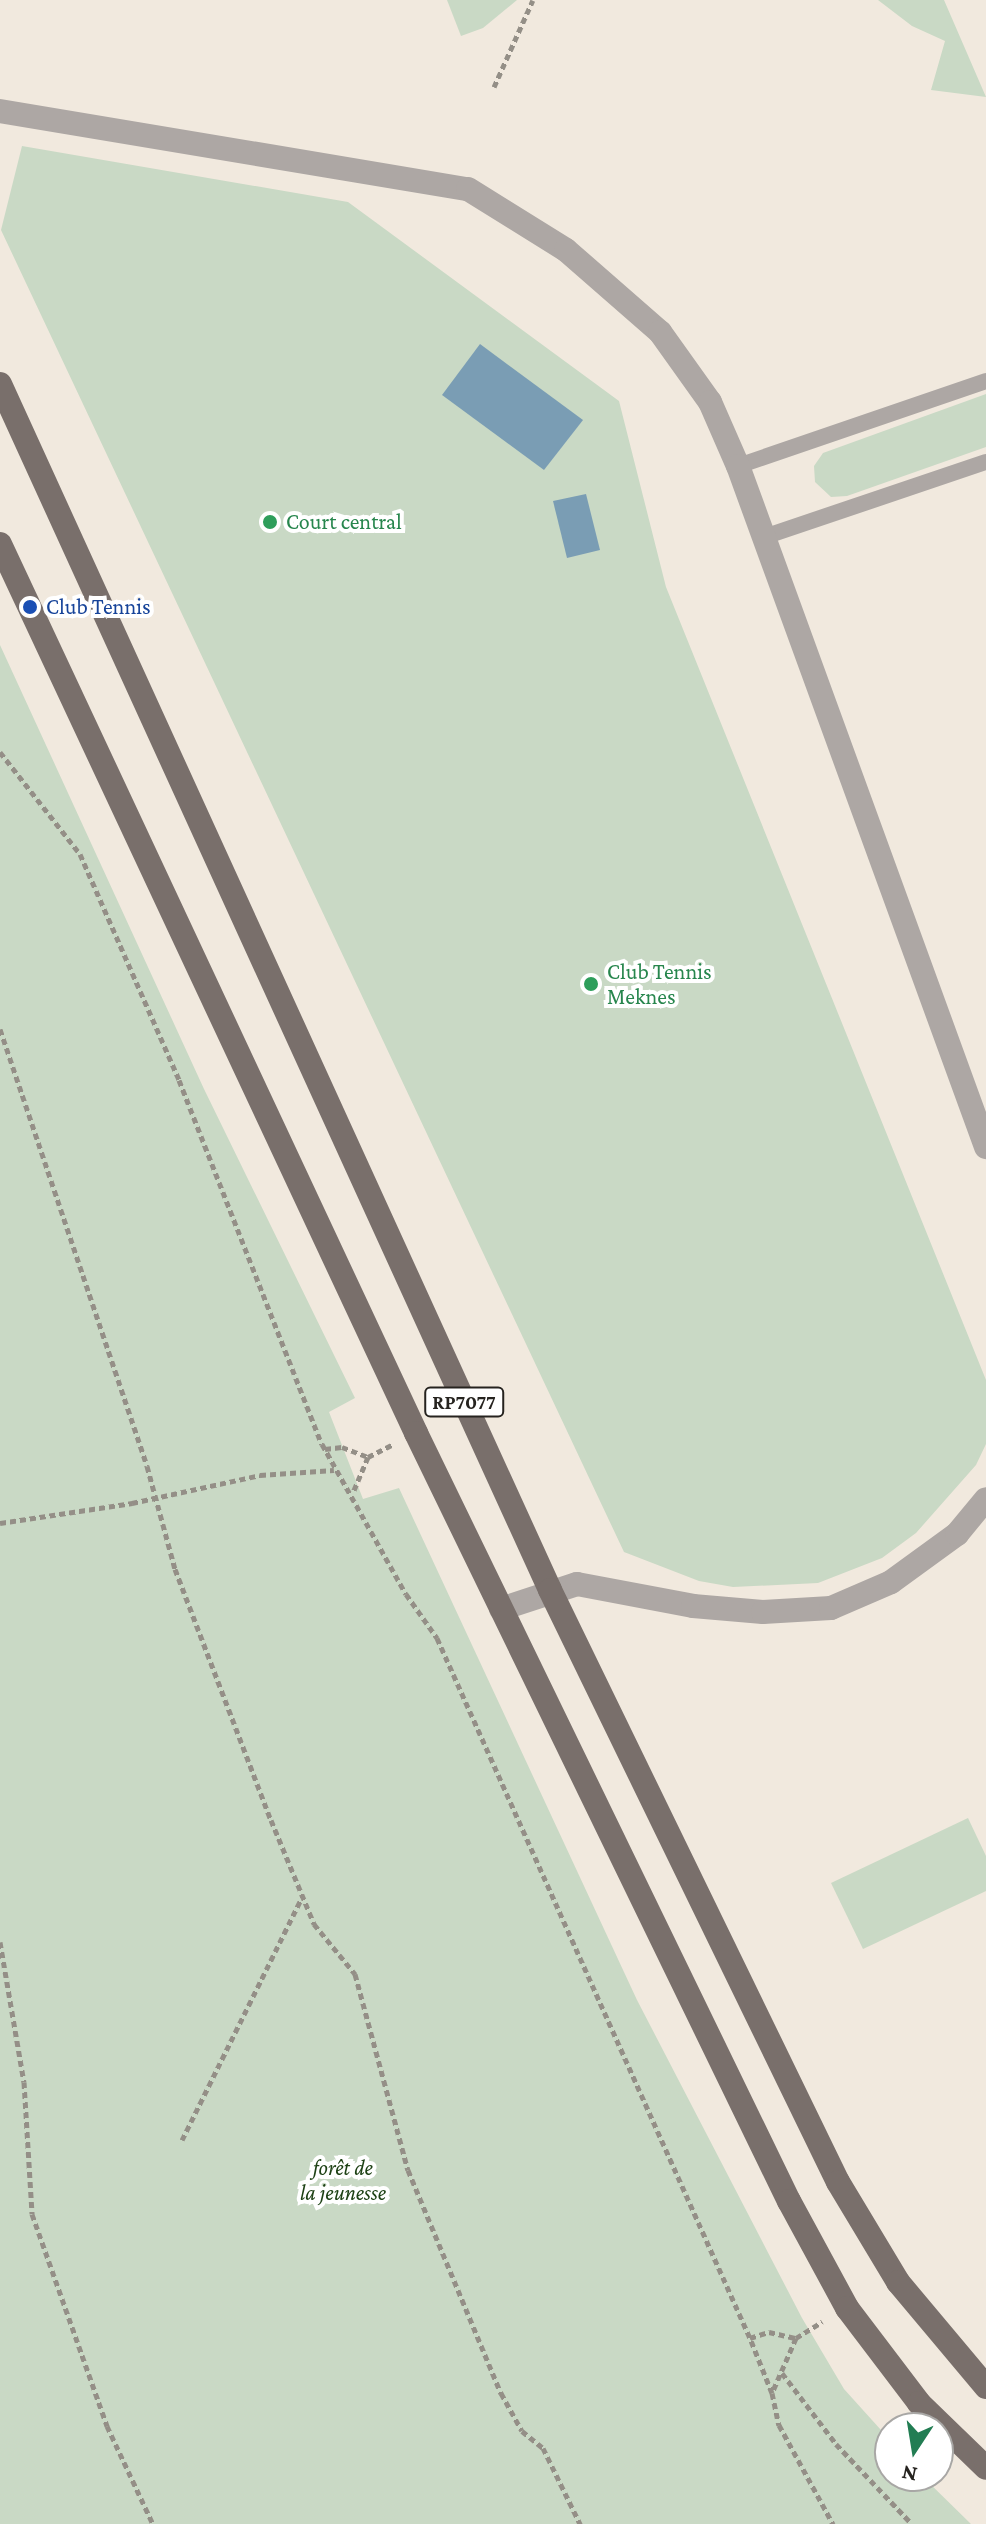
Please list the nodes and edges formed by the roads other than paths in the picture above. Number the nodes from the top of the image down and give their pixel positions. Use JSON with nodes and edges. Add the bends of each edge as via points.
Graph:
{"nodes":[{"id":1,"x":0,"y":111,"type":"edge"},
{"id":2,"x":986,"y":381,"type":"edge"},
{"id":3,"x":0,"y":384,"type":"edge"},
{"id":4,"x":986,"y":462,"type":"edge"},
{"id":5,"x":738,"y":466,"type":"junction"},
{"id":6,"x":764,"y":537,"type":"junction"},
{"id":7,"x":0,"y":544,"type":"edge"},
{"id":8,"x":986,"y":1147,"type":"edge"},
{"id":9,"x":986,"y":1499,"type":"edge"},
{"id":10,"x":550,"y":1590,"type":"junction"},
{"id":11,"x":501,"y":1609,"type":"junction"},
{"id":12,"x":986,"y":2387,"type":"edge"},
{"id":13,"x":986,"y":2468,"type":"edge"}],
"edges":[{"from":1,"to":5,"type":"street","via":[[468,189],[541,233],[629,299],[687,362]]},
{"from":2,"to":5,"type":"lane"},
{"from":3,"to":10,"type":"main road","number":"RP7077"},
{"from":4,"to":6,"type":"lane"},
{"from":5,"to":6,"type":"street"},
{"from":6,"to":8,"type":"street"},
{"from":7,"to":11,"type":"main road","number":"RP7077"},
{"from":9,"to":10,"type":"street","via":[[957,1534],[891,1582],[831,1608],[763,1612],[693,1606],[604,1586]]},
{"from":10,"to":11,"type":"street"},
{"from":10,"to":12,"type":"main road","number":"RP7077","via":[[838,2182],[898,2282]]},
{"from":11,"to":13,"type":"main road","number":"RP7077","via":[[789,2201],[847,2308],[919,2403]]}]}
